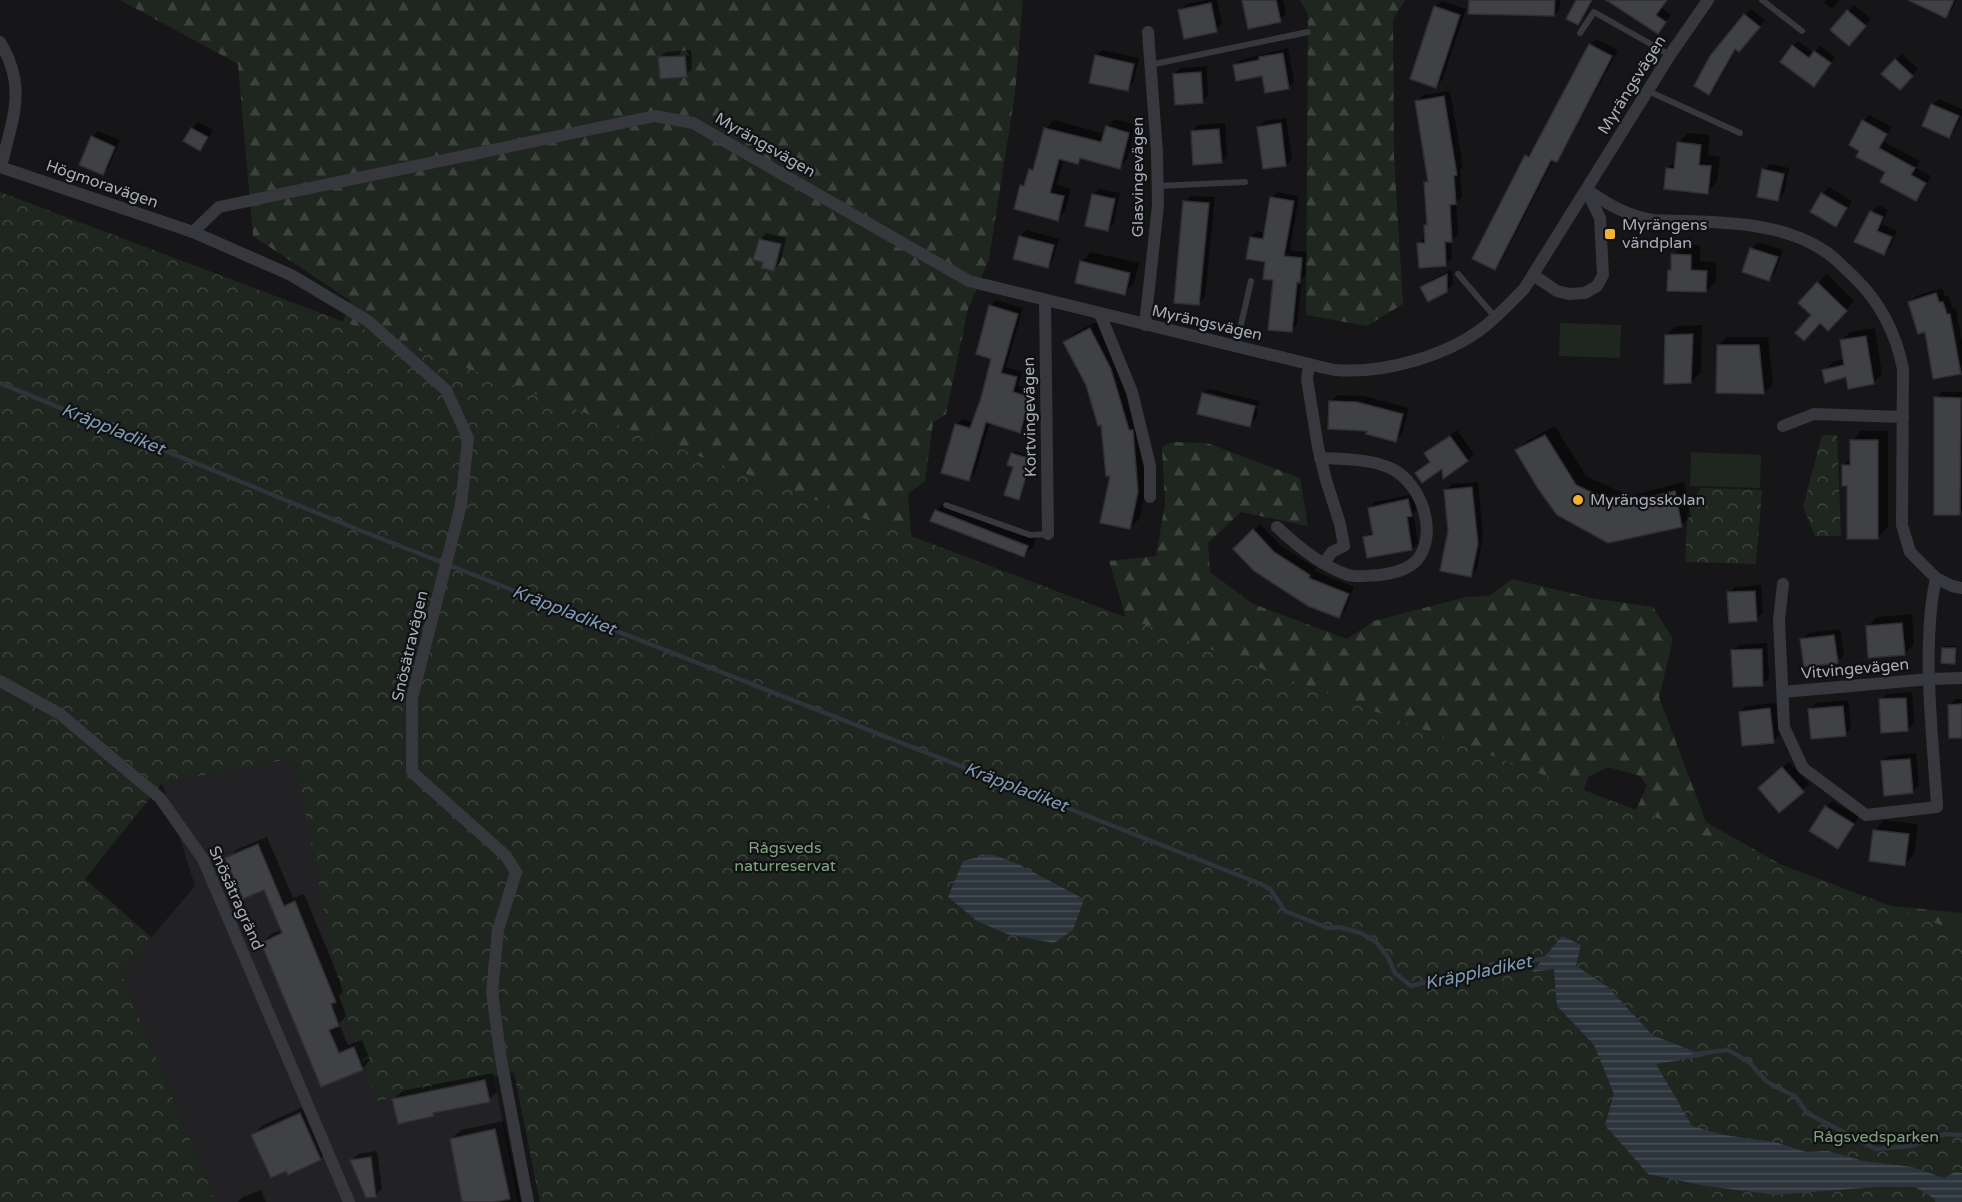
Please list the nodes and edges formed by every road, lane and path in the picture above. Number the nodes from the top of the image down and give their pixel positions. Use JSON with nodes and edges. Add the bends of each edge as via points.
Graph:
{"nodes":[{"id":1,"x":1708,"y":0,"type":"edge"},
{"id":2,"x":1762,"y":0,"type":"edge"},
{"id":3,"x":1802,"y":31,"type":"dead end"},
{"id":4,"x":1148,"y":32,"type":"dead end"},
{"id":5,"x":1308,"y":32,"type":"dead end"},
{"id":6,"x":1580,"y":33,"type":"dead end"},
{"id":7,"x":0,"y":42,"type":"edge"},
{"id":8,"x":1670,"y":55,"type":"junction"},
{"id":9,"x":1150,"y":65,"type":"junction"},
{"id":10,"x":1648,"y":91,"type":"junction"},
{"id":11,"x":1740,"y":133,"type":"dead end"},
{"id":12,"x":1,"y":167,"type":"edge"},
{"id":13,"x":1245,"y":182,"type":"dead end"},
{"id":14,"x":1158,"y":186,"type":"junction"},
{"id":15,"x":1587,"y":189,"type":"junction"},
{"id":16,"x":193,"y":232,"type":"junction"},
{"id":17,"x":1458,"y":274,"type":"dead end"},
{"id":18,"x":1533,"y":275,"type":"junction"},
{"id":19,"x":1251,"y":281,"type":"dead end"},
{"id":20,"x":1045,"y":300,"type":"junction"},
{"id":21,"x":1100,"y":314,"type":"junction"},
{"id":22,"x":1496,"y":318,"type":"junction"},
{"id":23,"x":1145,"y":325,"type":"junction"},
{"id":24,"x":1236,"y":347,"type":"junction"},
{"id":25,"x":1309,"y":364,"type":"junction"},
{"id":26,"x":1903,"y":417,"type":"junction"},
{"id":27,"x":1783,"y":426,"type":"dead end"},
{"id":28,"x":1320,"y":458,"type":"junction"},
{"id":29,"x":1150,"y":497,"type":"dead end"},
{"id":30,"x":946,"y":506,"type":"dead end"},
{"id":31,"x":1277,"y":527,"type":"dead end"},
{"id":32,"x":1048,"y":534,"type":"joint"},
{"id":33,"x":1324,"y":562,"type":"junction"},
{"id":34,"x":1936,"y":578,"type":"junction"},
{"id":35,"x":1783,"y":584,"type":"dead end"},
{"id":36,"x":1962,"y":588,"type":"edge"},
{"id":37,"x":1962,"y":678,"type":"edge"},
{"id":38,"x":1930,"y":679,"type":"junction"},
{"id":39,"x":0,"y":681,"type":"edge"},
{"id":40,"x":1784,"y":692,"type":"junction"},
{"id":41,"x":349,"y":1202,"type":"edge"},
{"id":42,"x":528,"y":1202,"type":"edge"}],
"edges":[{"from":1,"to":8,"type":"street","name":"Myrängsvägen"},
{"from":2,"to":3,"type":"lane"},
{"from":4,"to":9,"type":"street","name":"Glasvingevägen"},
{"from":5,"to":9,"type":"lane"},
{"from":6,"to":8,"type":"lane","via":[[1594,12]]},
{"from":7,"to":12,"type":"street","via":[[9,57],[17,92]]},
{"from":8,"to":10,"type":"street","name":"Myrängsvägen"},
{"from":9,"to":14,"type":"street","name":"Glasvingevägen"},
{"from":10,"to":11,"type":"lane"},
{"from":10,"to":15,"type":"street","name":"Myrängsvägen"},
{"from":12,"to":16,"type":"street","name":"Högmoravägen"},
{"from":13,"to":14,"type":"lane"},
{"from":14,"to":23,"type":"street","name":"Glasvingevägen"},
{"from":15,"to":18,"type":"street","name":"Myrängsvägen"},
{"from":15,"to":18,"type":"street","via":[[1600,218],[1603,275],[1598,286],[1585,293],[1569,294]]},
{"from":15,"to":26,"type":"street","via":[[1620,212],[1637,217],[1745,225],[1787,234],[1822,249],[1866,289],[1886,317],[1903,369]]},
{"from":16,"to":20,"type":"street","name":"Myrängsvägen","via":[[219,207],[655,116],[693,123],[969,281]]},
{"from":16,"to":42,"type":"street","name":"Snösätravägen","via":[[291,275],[368,321],[446,390],[468,438],[461,505],[412,698],[412,772],[506,856],[516,872],[498,930],[492,992]]},
{"from":17,"to":22,"type":"lane"},
{"from":18,"to":22,"type":"street","name":"Myrängsvägen"},
{"from":19,"to":24,"type":"lane"},
{"from":20,"to":21,"type":"street","name":"Myrängsvägen"},
{"from":20,"to":32,"type":"street","name":"Kortvingevägen"},
{"from":21,"to":23,"type":"street","name":"Myrängsvägen"},
{"from":21,"to":29,"type":"street","via":[[1132,392],[1150,466]]},
{"from":22,"to":25,"type":"street","name":"Myrängsvägen","via":[[1459,343],[1400,364],[1368,370],[1335,370]]},
{"from":23,"to":24,"type":"street","name":"Myrängsvägen"},
{"from":24,"to":25,"type":"street","name":"Myrängsvägen"},
{"from":25,"to":28,"type":"street","via":[[1307,379]]},
{"from":26,"to":27,"type":"street","via":[[1814,414]]},
{"from":26,"to":34,"type":"street","via":[[1902,525],[1910,552]]},
{"from":28,"to":33,"type":"street","via":[[1344,546]]},
{"from":28,"to":33,"type":"street","via":[[1347,459],[1392,469],[1408,480],[1418,496],[1427,529],[1417,561],[1393,574],[1349,575]]},
{"from":30,"to":32,"type":"lane","via":[[1030,535]]},
{"from":31,"to":33,"type":"street","via":[[1301,549]]},
{"from":34,"to":36,"type":"street"},
{"from":34,"to":38,"type":"street","name":"Vitvingevägen","via":[[1930,606]]},
{"from":35,"to":40,"type":"street","name":"Vitvingevägen","via":[[1779,620]]},
{"from":37,"to":38,"type":"street","name":"Vitvingevägen"},
{"from":38,"to":40,"type":"street","name":"Vitvingevägen"},
{"from":38,"to":40,"type":"street","name":"Vitvingevägen","via":[[1937,807],[1866,815],[1803,768],[1784,728]]},
{"from":39,"to":41,"type":"street","name":"Snösätragränd","via":[[60,714],[160,798],[203,859]]}]}
